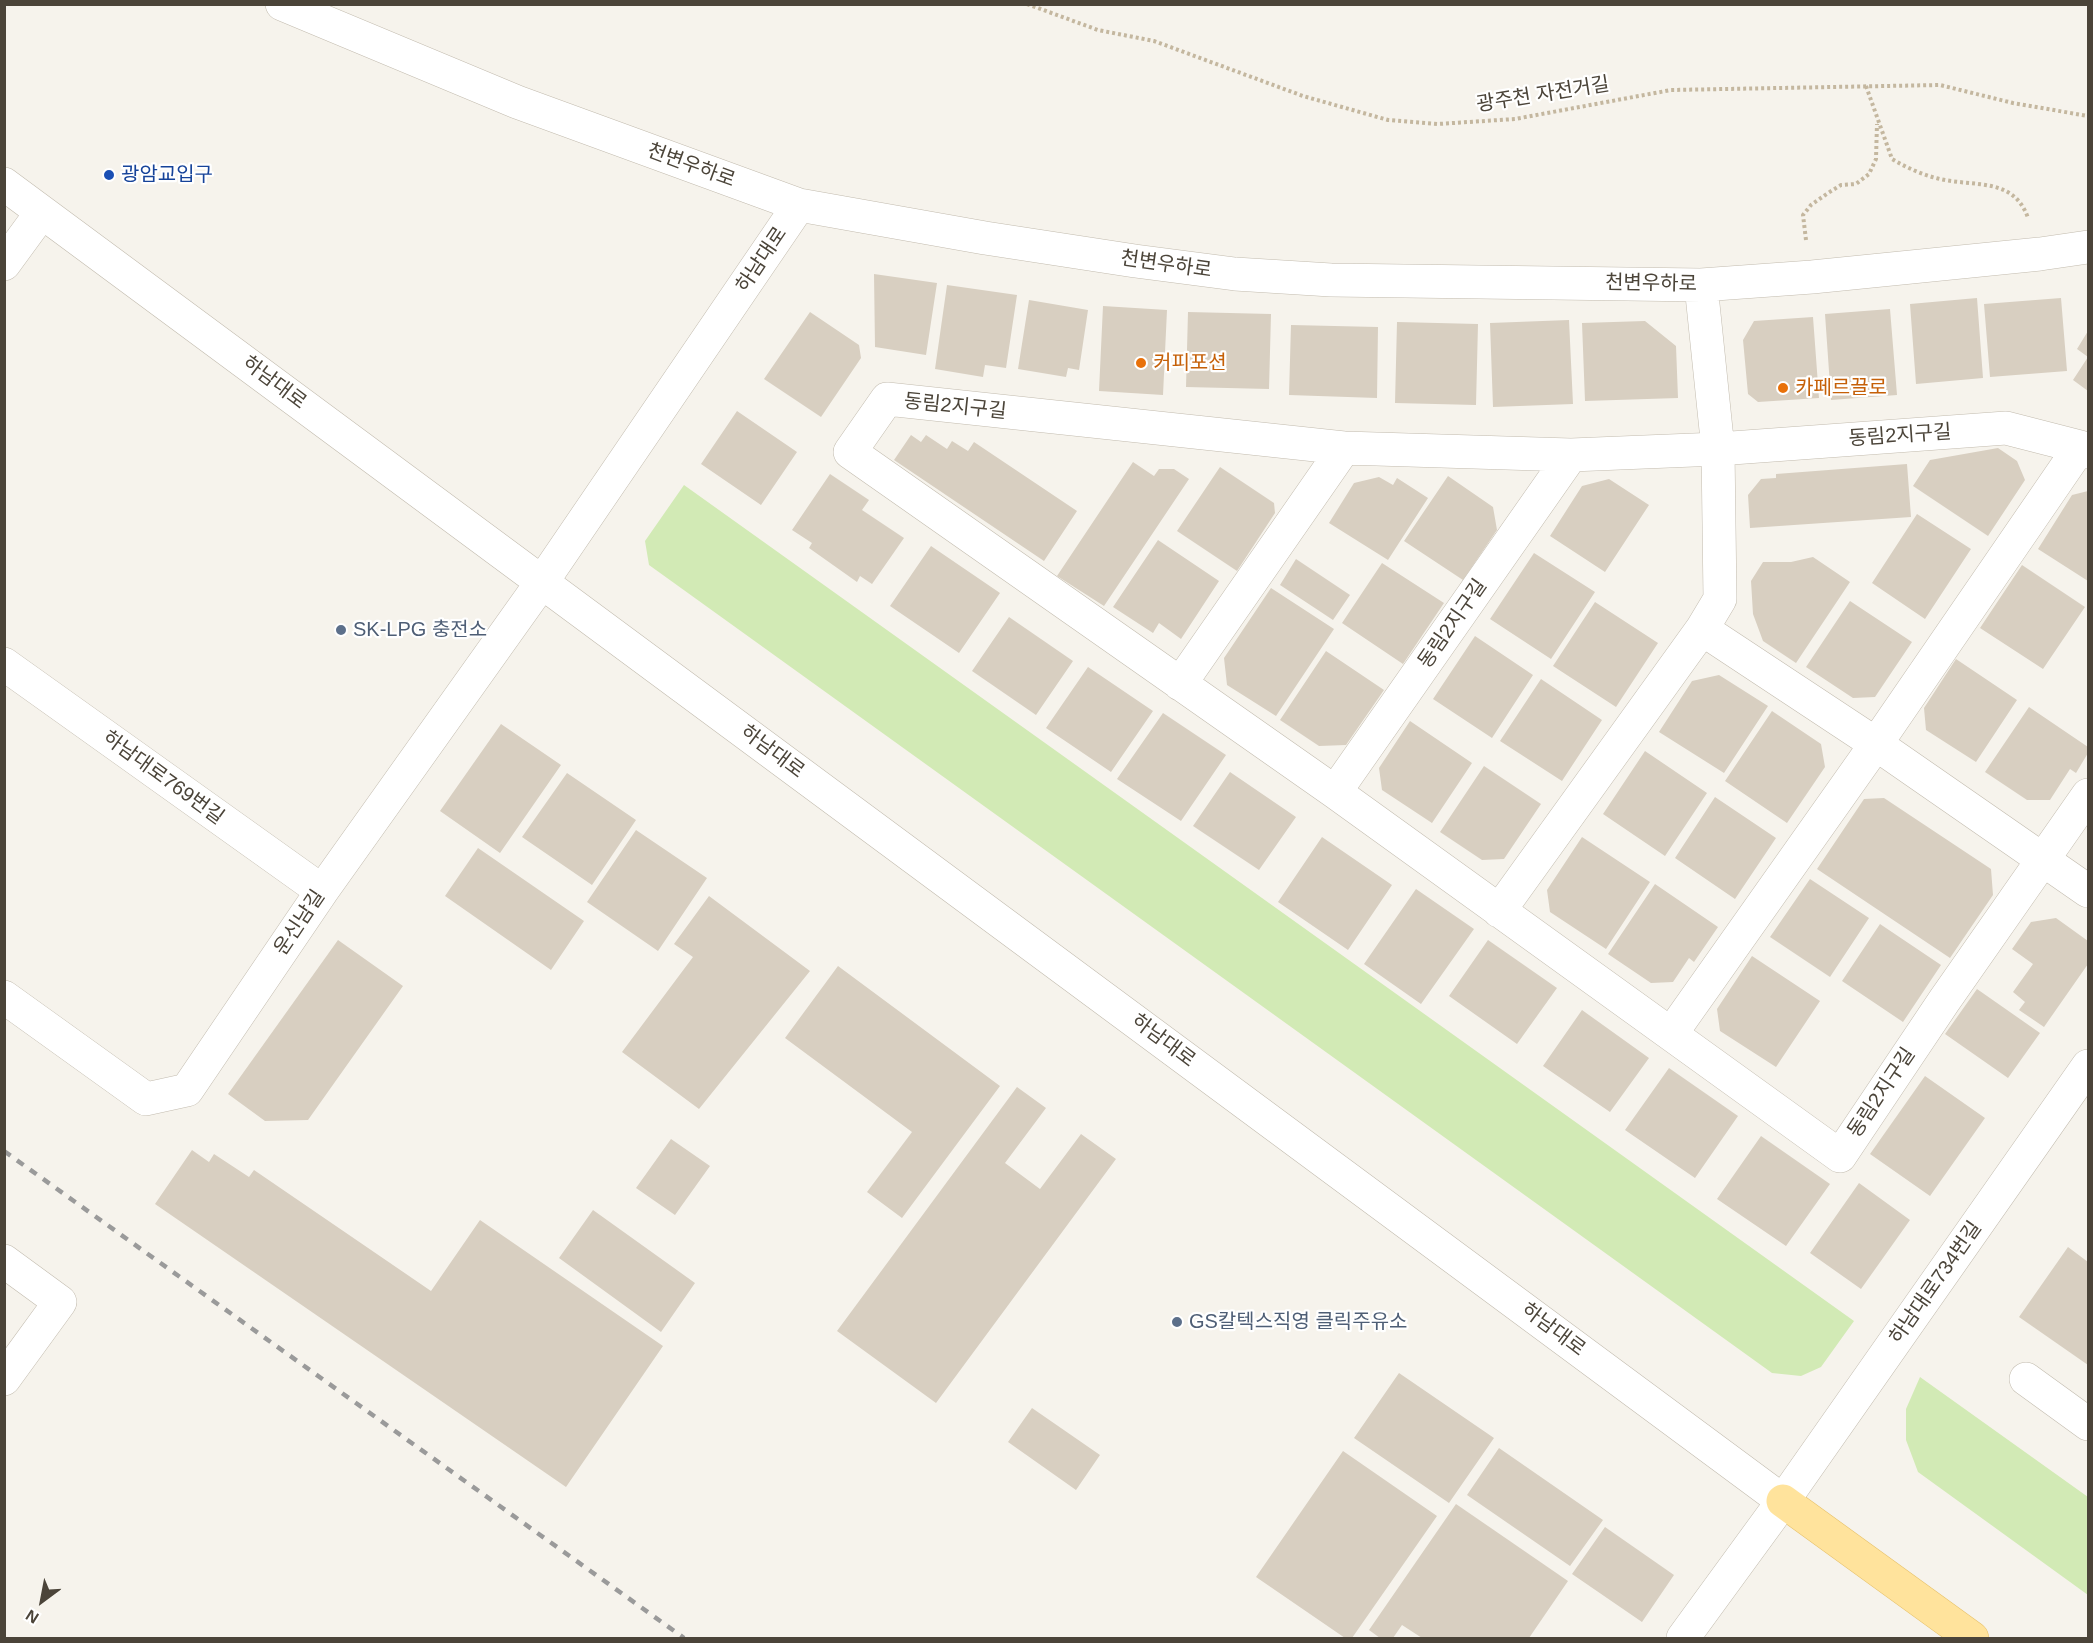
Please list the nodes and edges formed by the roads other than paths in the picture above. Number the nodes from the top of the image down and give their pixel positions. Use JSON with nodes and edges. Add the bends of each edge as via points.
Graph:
{"nodes":[{"id":1,"x":282,"y":4,"type":"edge"},
{"id":2,"x":4,"y":184,"type":"edge"},
{"id":3,"x":799,"y":205,"type":"junction"},
{"id":4,"x":42,"y":212,"type":"junction"},
{"id":5,"x":2088,"y":247,"type":"edge"},
{"id":6,"x":4,"y":264,"type":"edge"},
{"id":7,"x":1701,"y":285,"type":"junction"},
{"id":8,"x":1344,"y":448,"type":"junction"},
{"id":9,"x":1718,"y":448,"type":"junction"},
{"id":10,"x":2084,"y":449,"type":"edge"},
{"id":11,"x":1571,"y":455,"type":"junction"},
{"id":12,"x":542,"y":582,"type":"junction"},
{"id":13,"x":1702,"y":629,"type":"junction"},
{"id":14,"x":4,"y":664,"type":"edge"},
{"id":15,"x":1180,"y":684,"type":"junction"},
{"id":16,"x":1876,"y":744,"type":"junction"},
{"id":17,"x":1335,"y":792,"type":"junction"},
{"id":18,"x":2088,"y":795,"type":"edge"},
{"id":19,"x":2043,"y":858,"type":"junction"},
{"id":20,"x":322,"y":891,"type":"junction"},
{"id":21,"x":2088,"y":891,"type":"edge"},
{"id":22,"x":1499,"y":911,"type":"junction"},
{"id":23,"x":4,"y":998,"type":"edge"},
{"id":24,"x":1671,"y":1034,"type":"junction"},
{"id":25,"x":2088,"y":1066,"type":"edge"},
{"id":26,"x":4,"y":1261,"type":"edge"},
{"id":27,"x":4,"y":1379,"type":"edge"},
{"id":28,"x":2026,"y":1379,"type":"dead end"},
{"id":29,"x":2088,"y":1424,"type":"edge"},
{"id":30,"x":1783,"y":1501,"type":"junction"},
{"id":31,"x":1683,"y":1638,"type":"edge"},
{"id":32,"x":1972,"y":1638,"type":"edge"}],
"edges":[{"from":1,"to":3,"type":"street","name":"천변우하로","via":[[517,102]]},
{"from":2,"to":4,"type":"street","name":"하남대로"},
{"from":3,"to":7,"type":"street","name":"천변우하로","via":[[985,238],[1235,274],[1331,280]]},
{"from":3,"to":12,"type":"street","name":"하남대로"},
{"from":4,"to":6,"type":"street"},
{"from":4,"to":12,"type":"street","name":"하남대로"},
{"from":5,"to":7,"type":"street","name":"천변우하로"},
{"from":7,"to":9,"type":"street"},
{"from":8,"to":11,"type":"street","name":"동림2지구길"},
{"from":8,"to":15,"type":"street"},
{"from":8,"to":15,"type":"street","name":"동림2지구길","via":[[887,399],[856,443],[850,452]]},
{"from":9,"to":10,"type":"street","name":"동림2지구길","via":[[2006,428]]},
{"from":9,"to":11,"type":"street","name":"동림2지구길"},
{"from":9,"to":13,"type":"street","via":[[1720,599]]},
{"from":10,"to":16,"type":"street","name":"동림2지구길"},
{"from":11,"to":17,"type":"street","name":"동림2지구길"},
{"from":12,"to":20,"type":"street","name":"운신남길"},
{"from":12,"to":30,"type":"street","name":"하남대로"},
{"from":13,"to":16,"type":"street"},
{"from":13,"to":22,"type":"street"},
{"from":14,"to":20,"type":"street","name":"하남대로769번길"},
{"from":15,"to":17,"type":"street","name":"동림2지구길"},
{"from":16,"to":19,"type":"street"},
{"from":16,"to":24,"type":"street","name":"동림2지구길"},
{"from":17,"to":22,"type":"street","name":"동림2지구길"},
{"from":18,"to":19,"type":"street","name":"동림2지구길"},
{"from":19,"to":21,"type":"street"},
{"from":19,"to":24,"type":"street","name":"동림2지구길","via":[[1840,1156]]},
{"from":20,"to":23,"type":"street","name":"운신남길","via":[[187,1090],[146,1099]]},
{"from":22,"to":24,"type":"street","name":"동림2지구길"},
{"from":25,"to":30,"type":"street","name":"하남대로734번길"},
{"from":26,"to":27,"type":"street","via":[[60,1302]]},
{"from":28,"to":29,"type":"street"},
{"from":30,"to":31,"type":"street"},
{"from":30,"to":32,"type":"main road","name":"하남대로"}]}
